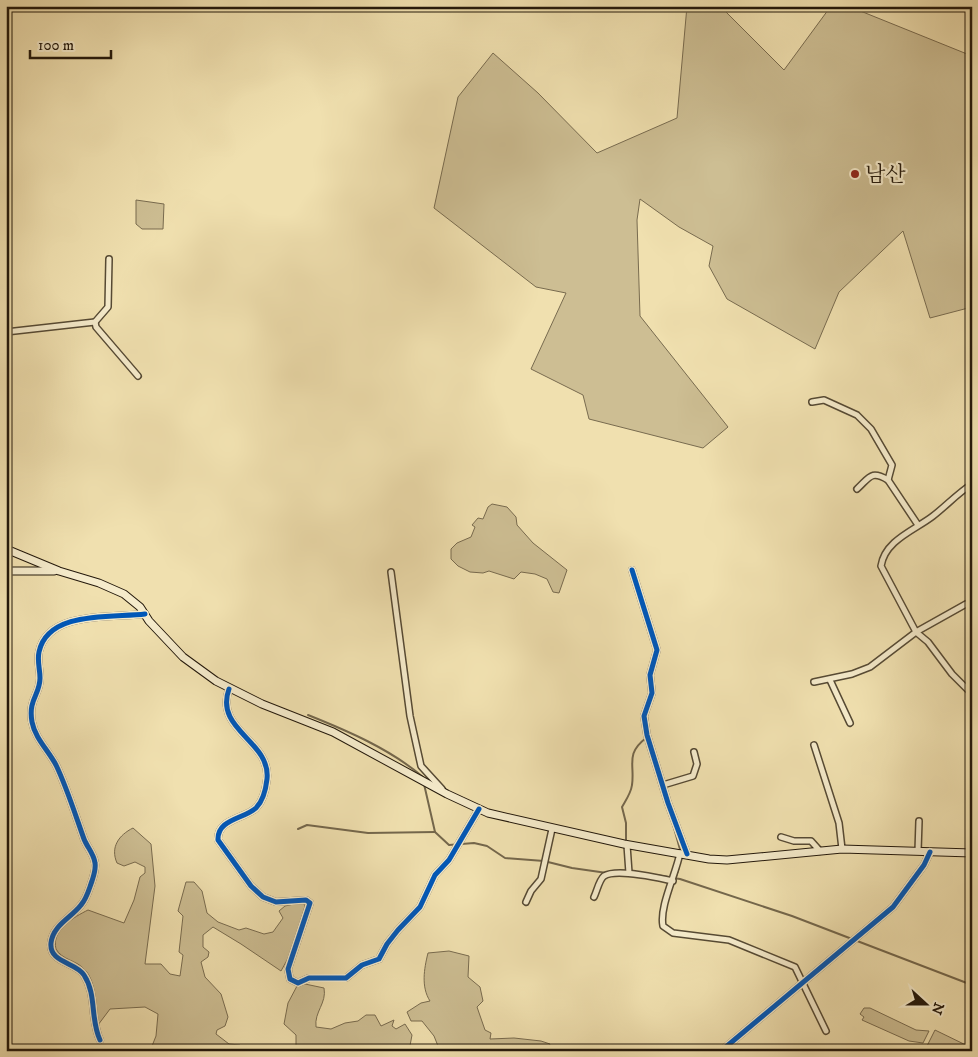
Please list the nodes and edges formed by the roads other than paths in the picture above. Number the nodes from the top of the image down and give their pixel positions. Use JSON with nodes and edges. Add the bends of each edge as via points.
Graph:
{"nodes":[{"id":1,"x":109,"y":259,"type":"dead end"},
{"id":2,"x":94,"y":322,"type":"junction"},
{"id":3,"x":6,"y":332,"type":"edge"},
{"id":4,"x":138,"y":376,"type":"dead end"},
{"id":5,"x":812,"y":402,"type":"dead end"},
{"id":6,"x":888,"y":480,"type":"junction"},
{"id":7,"x":972,"y":484,"type":"edge"},
{"id":8,"x":857,"y":489,"type":"dead end"},
{"id":9,"x":918,"y":525,"type":"junction"},
{"id":10,"x":6,"y":549,"type":"edge"},
{"id":11,"x":6,"y":570,"type":"edge"},
{"id":12,"x":632,"y":570,"type":"dead end"},
{"id":13,"x":59,"y":571,"type":"junction"},
{"id":14,"x":391,"y":572,"type":"dead end"},
{"id":15,"x":966,"y":604,"type":"dead end"},
{"id":16,"x":145,"y":614,"type":"junction"},
{"id":17,"x":916,"y":632,"type":"junction"},
{"id":18,"x":830,"y":680,"type":"junction"},
{"id":19,"x":814,"y":682,"type":"dead end"},
{"id":20,"x":229,"y":689,"type":"junction"},
{"id":21,"x":972,"y":694,"type":"edge"},
{"id":22,"x":850,"y":723,"type":"dead end"},
{"id":23,"x":814,"y":745,"type":"dead end"},
{"id":24,"x":694,"y":752,"type":"dead end"},
{"id":25,"x":663,"y":785,"type":"junction"},
{"id":26,"x":447,"y":794,"type":"junction"},
{"id":27,"x":479,"y":809,"type":"junction"},
{"id":28,"x":920,"y":822,"type":"dead end"},
{"id":29,"x":552,"y":829,"type":"junction"},
{"id":30,"x":781,"y":837,"type":"dead end"},
{"id":31,"x":626,"y":845,"type":"junction"},
{"id":32,"x":842,"y":849,"type":"junction"},
{"id":33,"x":820,"y":851,"type":"junction"},
{"id":34,"x":918,"y":851,"type":"junction"},
{"id":35,"x":930,"y":852,"type":"junction"},
{"id":36,"x":682,"y":854,"type":"junction"},
{"id":37,"x":972,"y":854,"type":"edge"},
{"id":38,"x":629,"y":873,"type":"junction"},
{"id":39,"x":673,"y":881,"type":"junction"},
{"id":40,"x":594,"y":897,"type":"dead end"},
{"id":41,"x":526,"y":902,"type":"dead end"},
{"id":42,"x":803,"y":982,"type":"junction"},
{"id":43,"x":826,"y":1031,"type":"dead end"},
{"id":44,"x":100,"y":1040,"type":"dead end"},
{"id":45,"x":721,"y":1051,"type":"edge"}],
"edges":[{"from":1,"to":2,"type":"street","via":[[108,307]]},
{"from":2,"to":3,"type":"street"},
{"from":2,"to":4,"type":"street"},
{"from":5,"to":6,"type":"street","via":[[824,400],[841,406],[857,415],[871,429],[892,465]]},
{"from":6,"to":8,"type":"street","via":[[878,474],[873,475]]},
{"from":6,"to":9,"type":"street"},
{"from":7,"to":9,"type":"street"},
{"from":9,"to":17,"type":"street","via":[[888,550],[881,566]]},
{"from":10,"to":13,"type":"main road"},
{"from":11,"to":13,"type":"main road"},
{"from":12,"to":25,"type":"street","via":[[657,650],[650,675],[652,693],[644,716]]},
{"from":13,"to":16,"type":"main road","via":[[112,588],[133,600]]},
{"from":14,"to":26,"type":"street","via":[[410,716],[421,766]]},
{"from":15,"to":17,"type":"street"},
{"from":16,"to":20,"type":"main road","via":[[183,657]]},
{"from":16,"to":44,"type":"street","via":[[75,620],[50,631],[39,652],[39,684],[31,704],[36,735],[56,765],[96,864],[85,898],[57,928],[51,942],[60,960],[85,976],[91,988],[94,1023]]},
{"from":17,"to":18,"type":"street","via":[[870,667]]},
{"from":17,"to":21,"type":"street"},
{"from":18,"to":19,"type":"street"},
{"from":18,"to":22,"type":"street"},
{"from":20,"to":26,"type":"main road","via":[[334,732]]},
{"from":20,"to":27,"type":"street","via":[[225,703],[230,718],[258,752],[264,762],[267,779],[257,807],[225,824],[218,840],[251,886],[263,897],[276,902],[306,900],[310,903],[288,968],[294,982],[308,978],[346,978],[362,965],[379,959],[392,937],[420,907],[435,875],[449,860]]},
{"from":23,"to":32,"type":"street","via":[[839,823]]},
{"from":24,"to":25,"type":"street","via":[[697,764],[693,776]]},
{"from":25,"to":36,"type":"street"},
{"from":26,"to":27,"type":"main road"},
{"from":27,"to":29,"type":"main road"},
{"from":28,"to":34,"type":"street"},
{"from":29,"to":31,"type":"main road"},
{"from":29,"to":41,"type":"street","via":[[541,879]]},
{"from":30,"to":33,"type":"street","via":[[811,841]]},
{"from":31,"to":36,"type":"main road"},
{"from":31,"to":38,"type":"street"},
{"from":32,"to":33,"type":"main road"},
{"from":32,"to":34,"type":"main road"},
{"from":33,"to":36,"type":"main road","via":[[727,860]]},
{"from":34,"to":35,"type":"main road"},
{"from":35,"to":37,"type":"main road"},
{"from":35,"to":42,"type":"street","via":[[893,907]]},
{"from":36,"to":39,"type":"street"},
{"from":38,"to":39,"type":"street"},
{"from":38,"to":40,"type":"street","via":[[605,875]]},
{"from":39,"to":42,"type":"street","via":[[663,908],[662,920],[667,930],[743,944],[795,967]]},
{"from":42,"to":43,"type":"street"},
{"from":42,"to":45,"type":"street"}]}
